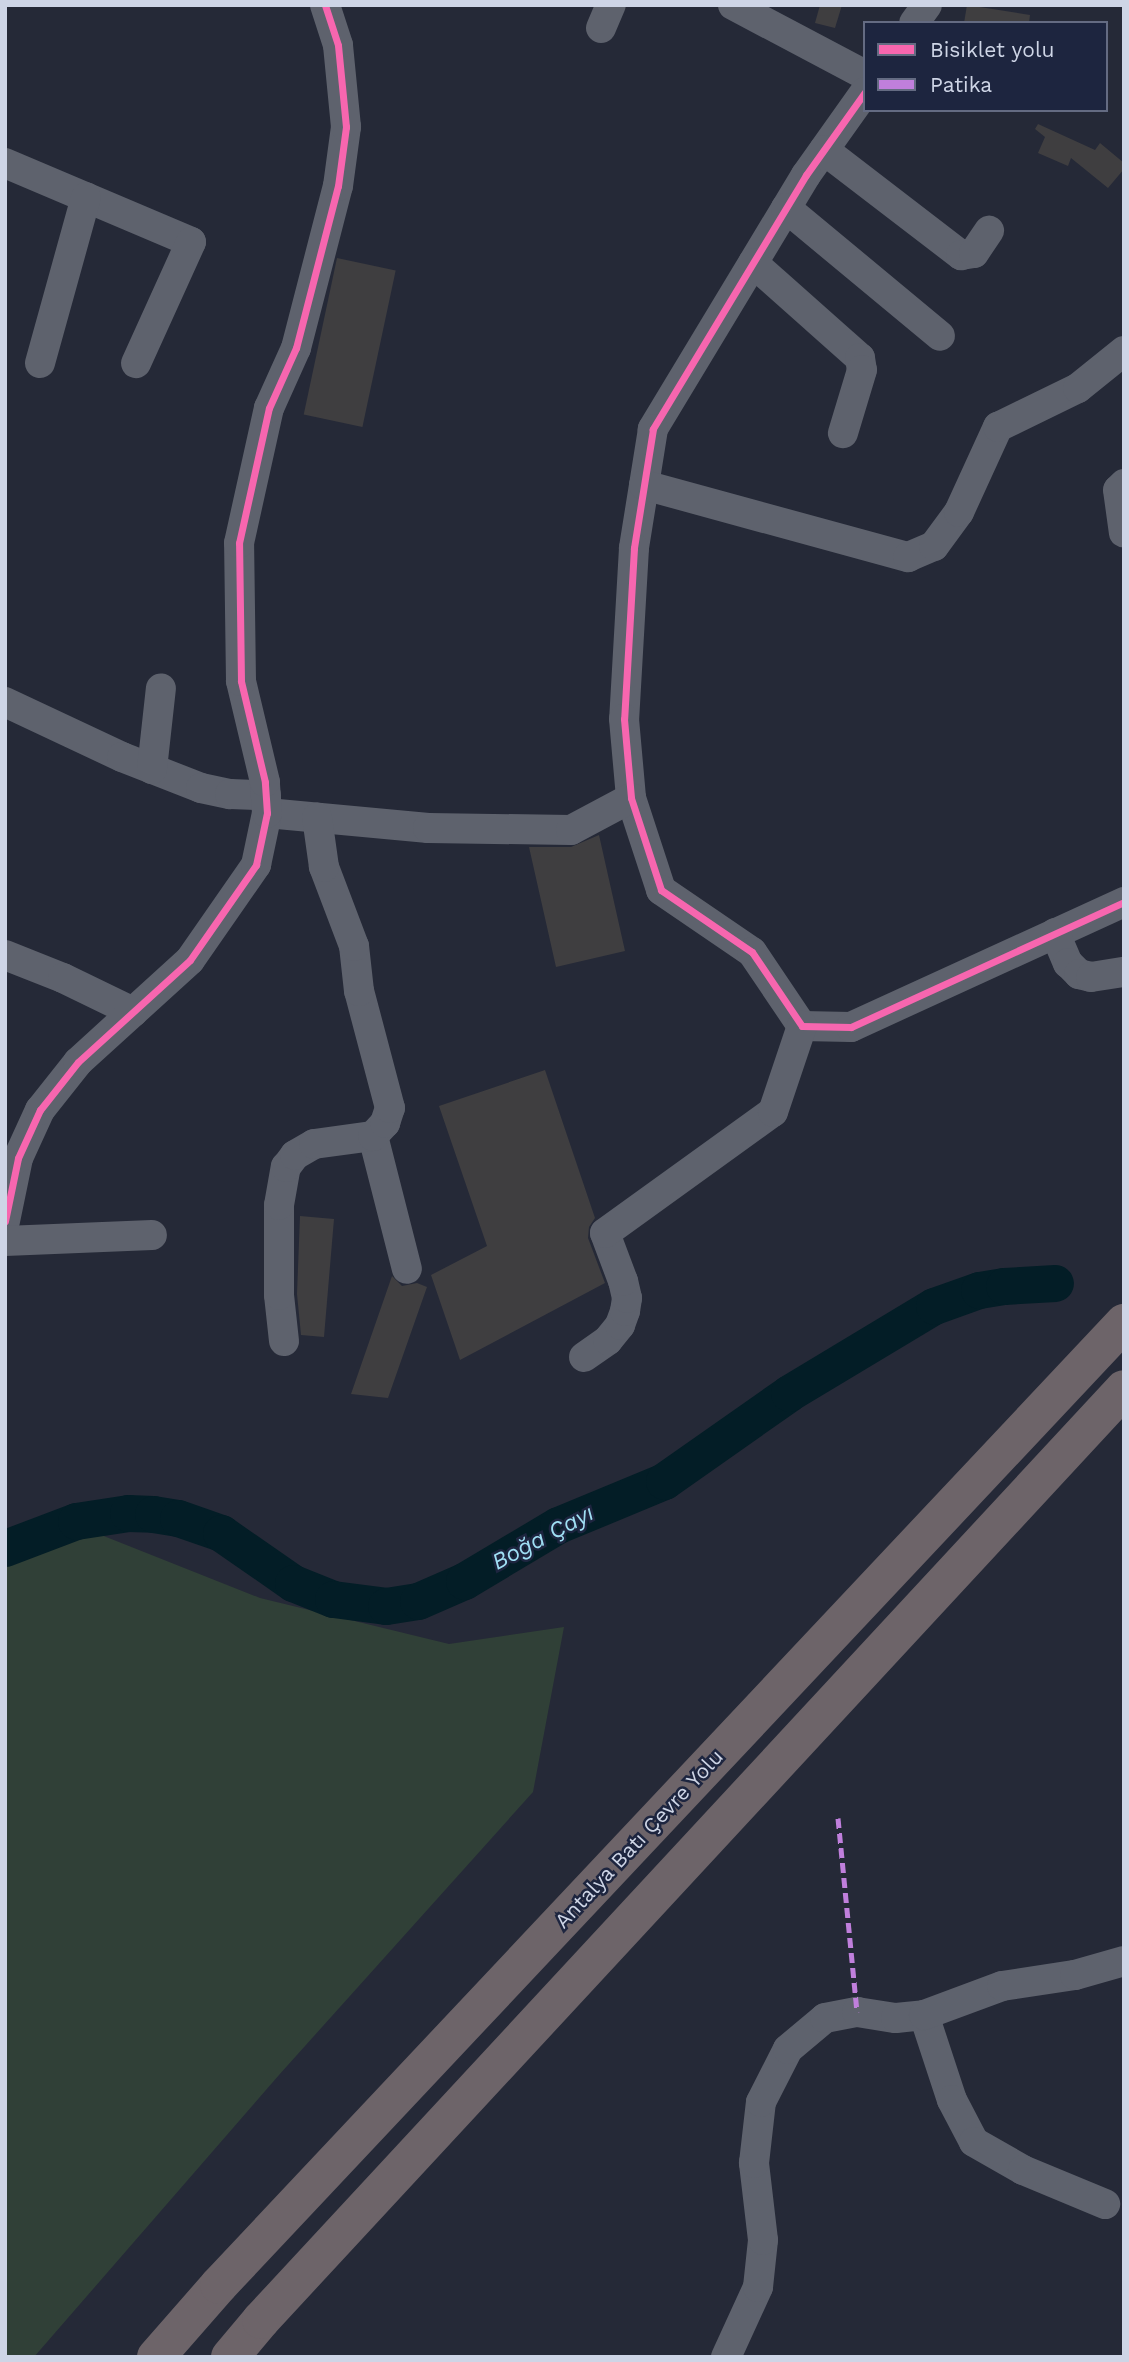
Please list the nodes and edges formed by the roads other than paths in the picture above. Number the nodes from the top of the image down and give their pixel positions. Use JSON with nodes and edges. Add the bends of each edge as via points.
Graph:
{"nodes":[{"id":1,"x":325,"y":5,"type":"edge"},
{"id":2,"x":733,"y":5,"type":"edge"},
{"id":3,"x":927,"y":5,"type":"edge"},
{"id":4,"x":915,"y":21,"type":"edge"},
{"id":5,"x":863,"y":74,"type":"edge"},
{"id":6,"x":863,"y":95,"type":"edge"},
{"id":7,"x":824,"y":150,"type":"junction"},
{"id":8,"x":5,"y":163,"type":"edge"},
{"id":9,"x":86,"y":197,"type":"junction"},
{"id":10,"x":786,"y":208,"type":"junction"},
{"id":11,"x":989,"y":232,"type":"dead end"},
{"id":12,"x":753,"y":263,"type":"junction"},
{"id":13,"x":940,"y":336,"type":"dead end"},
{"id":14,"x":1124,"y":351,"type":"edge"},
{"id":15,"x":40,"y":363,"type":"dead end"},
{"id":16,"x":136,"y":363,"type":"dead end"},
{"id":17,"x":843,"y":433,"type":"dead end"},
{"id":18,"x":1124,"y":484,"type":"edge"},
{"id":19,"x":644,"y":485,"type":"junction"},
{"id":20,"x":1124,"y":533,"type":"edge"},
{"id":21,"x":161,"y":688,"type":"dead end"},
{"id":22,"x":5,"y":702,"type":"edge"},
{"id":23,"x":152,"y":769,"type":"junction"},
{"id":24,"x":631,"y":798,"type":"junction"},
{"id":25,"x":266,"y":804,"type":"junction"},
{"id":26,"x":317,"y":817,"type":"junction"},
{"id":27,"x":1124,"y":902,"type":"edge"},
{"id":28,"x":1055,"y":933,"type":"junction"},
{"id":29,"x":5,"y":955,"type":"edge"},
{"id":30,"x":1124,"y":972,"type":"edge"},
{"id":31,"x":133,"y":1012,"type":"junction"},
{"id":32,"x":802,"y":1026,"type":"junction"},
{"id":33,"x":373,"y":1136,"type":"junction"},
{"id":34,"x":5,"y":1221,"type":"edge"},
{"id":35,"x":152,"y":1235,"type":"dead end"},
{"id":36,"x":5,"y":1241,"type":"edge"},
{"id":37,"x":407,"y":1269,"type":"dead end"},
{"id":38,"x":1124,"y":1323,"type":"edge"},
{"id":39,"x":284,"y":1340,"type":"dead end"},
{"id":40,"x":584,"y":1357,"type":"dead end"},
{"id":41,"x":1124,"y":1389,"type":"edge"},
{"id":42,"x":1124,"y":1961,"type":"edge"},
{"id":43,"x":924,"y":2015,"type":"junction"},
{"id":44,"x":1105,"y":2204,"type":"dead end"},
{"id":45,"x":156,"y":2357,"type":"edge"},
{"id":46,"x":230,"y":2357,"type":"edge"},
{"id":47,"x":726,"y":2357,"type":"edge"}],
"edges":[{"from":1,"to":25,"type":"street","via":[[338,45],[346,127],[338,186],[296,348],[269,408],[239,543],[241,681]]},
{"from":2,"to":5,"type":"street"},
{"from":3,"to":4,"type":"street"},
{"from":6,"to":7,"type":"street"},
{"from":7,"to":10,"type":"street"},
{"from":7,"to":11,"type":"street","via":[[961,255],[974,253]]},
{"from":8,"to":9,"type":"street"},
{"from":9,"to":15,"type":"street"},
{"from":9,"to":16,"type":"street","via":[[191,242]]},
{"from":10,"to":12,"type":"street"},
{"from":10,"to":13,"type":"street"},
{"from":12,"to":17,"type":"street","via":[[860,358],[862,370]]},
{"from":12,"to":19,"type":"street","via":[[653,429]]},
{"from":14,"to":19,"type":"street","via":[[1077,388],[998,426],[959,512],[934,546],[908,556]]},
{"from":18,"to":20,"type":"street","via":[[1118,489]]},
{"from":19,"to":24,"type":"street","via":[[634,548],[624,719]]},
{"from":21,"to":23,"type":"street"},
{"from":22,"to":23,"type":"street"},
{"from":23,"to":25,"type":"street","via":[[201,788]]},
{"from":24,"to":26,"type":"street","via":[[571,830],[429,828]]},
{"from":24,"to":32,"type":"street","via":[[661,890],[752,952]]},
{"from":25,"to":26,"type":"street"},
{"from":25,"to":31,"type":"street","via":[[256,865],[190,960]]},
{"from":26,"to":33,"type":"street","via":[[324,867],[354,946],[359,991],[390,1108],[386,1123]]},
{"from":27,"to":28,"type":"street"},
{"from":28,"to":30,"type":"street","via":[[1068,963],[1079,974],[1091,977]]},
{"from":28,"to":32,"type":"street","via":[[850,1027]]},
{"from":29,"to":31,"type":"street"},
{"from":31,"to":34,"type":"street","via":[[78,1062],[40,1110],[18,1158]]},
{"from":32,"to":40,"type":"street","via":[[773,1112],[605,1233],[623,1281],[625,1311],[608,1340]]},
{"from":33,"to":37,"type":"street"},
{"from":33,"to":39,"type":"street","via":[[314,1144],[295,1155],[286,1167],[279,1205]]},
{"from":35,"to":36,"type":"street"},
{"from":38,"to":45,"type":"highway","name":"Antalya Batı Çevre Yolu"},
{"from":41,"to":46,"type":"highway"},
{"from":42,"to":43,"type":"street","via":[[1075,1975],[1002,1986]]},
{"from":43,"to":44,"type":"street","via":[[952,2100],[974,2142]]},
{"from":43,"to":47,"type":"street","via":[[896,2018],[857,2012],[825,2018],[788,2049],[761,2102],[754,2163],[763,2241],[758,2287]]}]}
